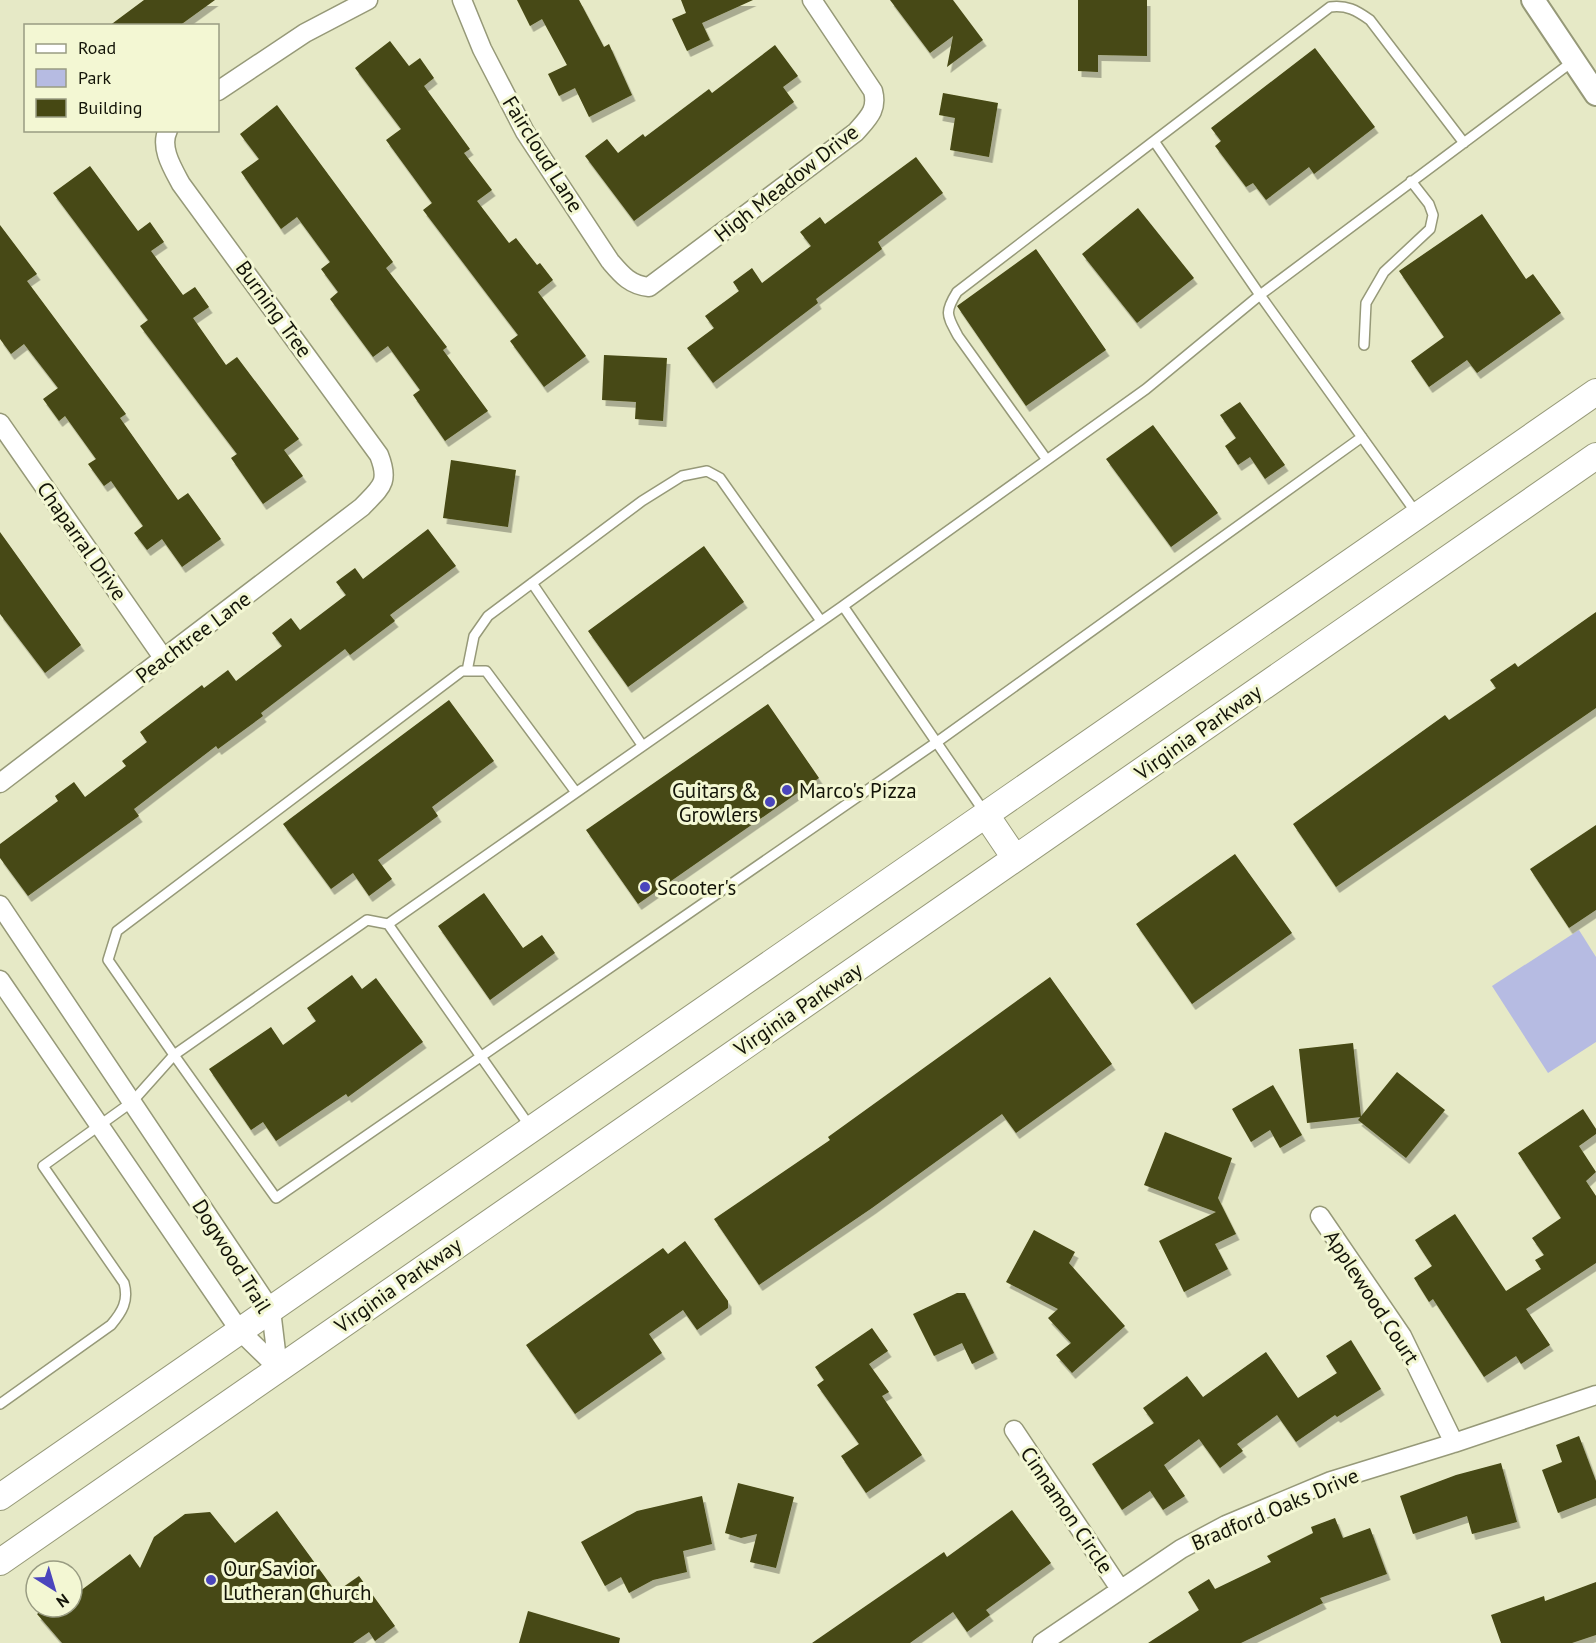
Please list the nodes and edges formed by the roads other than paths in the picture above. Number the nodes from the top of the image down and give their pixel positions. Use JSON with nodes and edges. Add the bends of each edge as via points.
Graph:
{"nodes":[{"id":1,"x":368,"y":0,"type":"edge"},
{"id":2,"x":462,"y":0,"type":"edge"},
{"id":3,"x":812,"y":0,"type":"edge"},
{"id":4,"x":1533,"y":0,"type":"edge"},
{"id":5,"x":1574,"y":61,"type":"junction"},
{"id":6,"x":219,"y":90,"type":"edge"},
{"id":7,"x":1596,"y":94,"type":"edge"},
{"id":8,"x":168,"y":132,"type":"edge"},
{"id":9,"x":1154,"y":141,"type":"junction"},
{"id":10,"x":1464,"y":142,"type":"junction"},
{"id":11,"x":1411,"y":181,"type":"junction"},
{"id":12,"x":649,"y":287,"type":"joint"},
{"id":13,"x":1260,"y":295,"type":"junction"},
{"id":14,"x":1364,"y":345,"type":"dead end"},
{"id":15,"x":1596,"y":392,"type":"edge"},
{"id":16,"x":0,"y":423,"type":"edge"},
{"id":17,"x":1362,"y":437,"type":"junction"},
{"id":18,"x":1596,"y":456,"type":"edge"},
{"id":19,"x":1047,"y":460,"type":"junction"},
{"id":20,"x":382,"y":486,"type":"joint"},
{"id":21,"x":1418,"y":516,"type":"junction"},
{"id":22,"x":532,"y":583,"type":"junction"},
{"id":23,"x":843,"y":606,"type":"junction"},
{"id":24,"x":821,"y":621,"type":"junction"},
{"id":25,"x":164,"y":659,"type":"junction"},
{"id":26,"x":467,"y":671,"type":"junction"},
{"id":27,"x":937,"y":742,"type":"junction"},
{"id":28,"x":642,"y":745,"type":"junction"},
{"id":29,"x":0,"y":783,"type":"edge"},
{"id":30,"x":575,"y":791,"type":"junction"},
{"id":31,"x":986,"y":815,"type":"junction"},
{"id":32,"x":1016,"y":858,"type":"junction"},
{"id":33,"x":0,"y":905,"type":"edge"},
{"id":34,"x":388,"y":924,"type":"junction"},
{"id":35,"x":0,"y":980,"type":"edge"},
{"id":36,"x":174,"y":1055,"type":"junction"},
{"id":37,"x":481,"y":1056,"type":"junction"},
{"id":38,"x":132,"y":1102,"type":"junction"},
{"id":39,"x":100,"y":1126,"type":"junction"},
{"id":40,"x":532,"y":1129,"type":"junction"},
{"id":41,"x":1320,"y":1216,"type":"dead end"},
{"id":42,"x":271,"y":1310,"type":"junction"},
{"id":43,"x":240,"y":1331,"type":"junction"},
{"id":44,"x":278,"y":1368,"type":"junction"},
{"id":45,"x":1596,"y":1395,"type":"edge"},
{"id":46,"x":0,"y":1404,"type":"edge"},
{"id":47,"x":1014,"y":1430,"type":"dead end"},
{"id":48,"x":1454,"y":1443,"type":"junction"},
{"id":49,"x":0,"y":1497,"type":"edge"},
{"id":50,"x":0,"y":1562,"type":"edge"},
{"id":51,"x":1120,"y":1589,"type":"junction"},
{"id":52,"x":1042,"y":1643,"type":"edge"}],
"edges":[{"from":1,"to":6,"type":"street","via":[[305,33]]},
{"from":2,"to":12,"type":"street","name":"Faircloud Lane","via":[[482,49],[525,132],[610,261],[624,278]]},
{"from":3,"to":12,"type":"street","name":"High Meadow Drive","via":[[873,91],[873,113],[856,132]]},
{"from":4,"to":5,"type":"street"},
{"from":5,"to":7,"type":"street"},
{"from":5,"to":10,"type":"lane"},
{"from":8,"to":20,"type":"street","name":"Burning Tree","via":[[165,145],[181,184],[379,455],[385,478]]},
{"from":9,"to":10,"type":"lane","via":[[1330,7],[1341,6],[1353,8],[1370,20]]},
{"from":9,"to":13,"type":"lane"},
{"from":9,"to":19,"type":"lane","via":[[957,292],[948,306],[948,316],[958,336]]},
{"from":10,"to":11,"type":"lane"},
{"from":11,"to":13,"type":"lane"},
{"from":11,"to":14,"type":"lane","via":[[1433,215],[1430,229],[1384,272],[1366,303]]},
{"from":13,"to":17,"type":"lane"},
{"from":13,"to":19,"type":"lane","via":[[1146,390]]},
{"from":15,"to":21,"type":"main road"},
{"from":16,"to":25,"type":"street","name":"Chaparral Drive"},
{"from":17,"to":21,"type":"lane"},
{"from":17,"to":27,"type":"lane"},
{"from":18,"to":32,"type":"main road","name":"Virginia Parkway"},
{"from":19,"to":23,"type":"lane"},
{"from":20,"to":25,"type":"street","name":"Peachtree Lane","via":[[362,507]]},
{"from":21,"to":31,"type":"main road"},
{"from":22,"to":24,"type":"lane","via":[[642,501],[682,476],[707,471],[720,478]]},
{"from":22,"to":26,"type":"lane","via":[[488,616],[474,636]]},
{"from":22,"to":28,"type":"lane"},
{"from":23,"to":24,"type":"lane"},
{"from":23,"to":27,"type":"lane"},
{"from":24,"to":28,"type":"lane"},
{"from":25,"to":29,"type":"street","name":"Peachtree Lane"},
{"from":26,"to":30,"type":"lane","via":[[486,671]]},
{"from":26,"to":36,"type":"lane","via":[[117,931],[108,960]]},
{"from":27,"to":31,"type":"lane"},
{"from":27,"to":37,"type":"lane"},
{"from":28,"to":30,"type":"lane"},
{"from":30,"to":34,"type":"lane"},
{"from":31,"to":32,"type":"main road"},
{"from":31,"to":40,"type":"main road"},
{"from":32,"to":44,"type":"main road","name":"Virginia Parkway"},
{"from":33,"to":38,"type":"street","name":"Dogwood Trail"},
{"from":34,"to":36,"type":"lane","via":[[367,920]]},
{"from":34,"to":37,"type":"lane"},
{"from":35,"to":39,"type":"street","name":"Dogwood Trail"},
{"from":36,"to":37,"type":"lane","via":[[276,1198]]},
{"from":36,"to":38,"type":"lane"},
{"from":37,"to":40,"type":"lane"},
{"from":38,"to":39,"type":"lane"},
{"from":38,"to":42,"type":"street","name":"Dogwood Trail"},
{"from":39,"to":43,"type":"street","name":"Dogwood Trail"},
{"from":39,"to":46,"type":"lane","via":[[43,1166],[124,1283],[127,1294],[122,1311],[111,1325]]},
{"from":40,"to":42,"type":"main road"},
{"from":41,"to":48,"type":"street","name":"Applewood Court","via":[[1402,1336]]},
{"from":42,"to":43,"type":"main road"},
{"from":42,"to":44,"type":"street","name":"Dogwood Trail"},
{"from":43,"to":44,"type":"street","name":"Dogwood Trail"},
{"from":43,"to":49,"type":"main road"},
{"from":44,"to":50,"type":"main road","name":"Virginia Parkway"},
{"from":45,"to":48,"type":"street","name":"Bradford Oaks Drive"},
{"from":47,"to":51,"type":"street","name":"Cinnamon Circle"},
{"from":48,"to":51,"type":"street","name":"Bradford Oaks Drive","via":[[1331,1481],[1226,1525]]},
{"from":51,"to":52,"type":"street","name":"Bradford Oaks Drive"}]}
